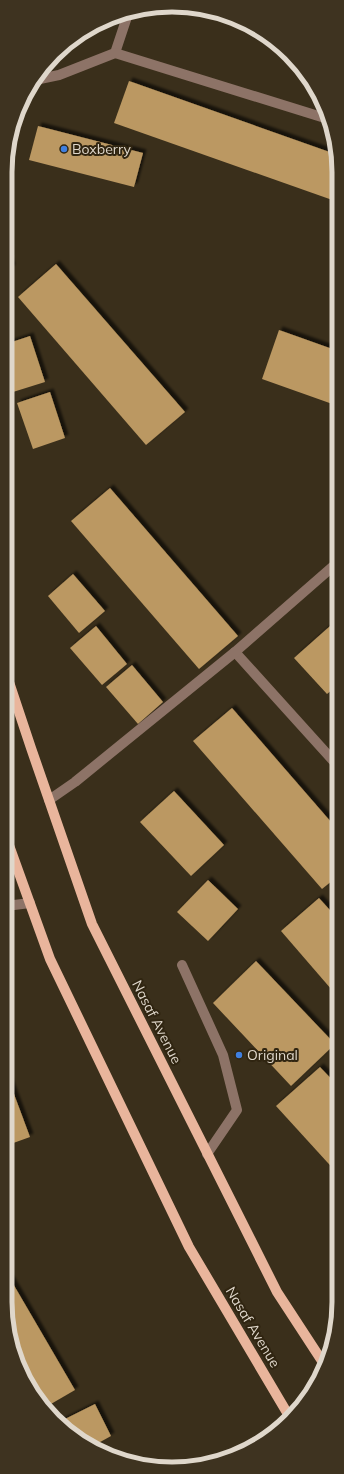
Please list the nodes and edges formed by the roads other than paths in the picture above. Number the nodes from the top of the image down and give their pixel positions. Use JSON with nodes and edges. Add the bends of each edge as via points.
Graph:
{"nodes":[{"id":1,"x":127,"y":18,"type":"edge"},
{"id":2,"x":115,"y":53,"type":"junction"},
{"id":3,"x":42,"y":78,"type":"edge"},
{"id":4,"x":323,"y":117,"type":"edge"},
{"id":5,"x":332,"y":567,"type":"edge"},
{"id":6,"x":235,"y":652,"type":"junction"},
{"id":7,"x":12,"y":691,"type":"edge"},
{"id":8,"x":332,"y":759,"type":"edge"},
{"id":9,"x":49,"y":800,"type":"junction"},
{"id":10,"x":12,"y":854,"type":"edge"},
{"id":11,"x":30,"y":903,"type":"junction"},
{"id":12,"x":12,"y":905,"type":"edge"},
{"id":13,"x":182,"y":965,"type":"dead end"},
{"id":14,"x":208,"y":1154,"type":"junction"},
{"id":15,"x":321,"y":1360,"type":"edge"},
{"id":16,"x":288,"y":1412,"type":"edge"}],
"edges":[{"from":1,"to":2,"type":"lane"},
{"from":2,"to":3,"type":"lane"},
{"from":2,"to":4,"type":"lane"},
{"from":5,"to":6,"type":"lane"},
{"from":6,"to":8,"type":"lane"},
{"from":6,"to":9,"type":"lane","via":[[75,782]]},
{"from":7,"to":9,"type":"main road","name":"Nasaf Avenue"},
{"from":9,"to":14,"type":"main road","name":"Nasaf Avenue","via":[[92,924]]},
{"from":10,"to":11,"type":"main road","name":"Nasaf Avenue"},
{"from":11,"to":12,"type":"lane"},
{"from":11,"to":16,"type":"main road","name":"Nasaf Avenue","via":[[50,959],[189,1247]]},
{"from":13,"to":14,"type":"lane","via":[[223,1055],[237,1110]]},
{"from":14,"to":15,"type":"main road","name":"Nasaf Avenue","via":[[277,1292]]}]}
